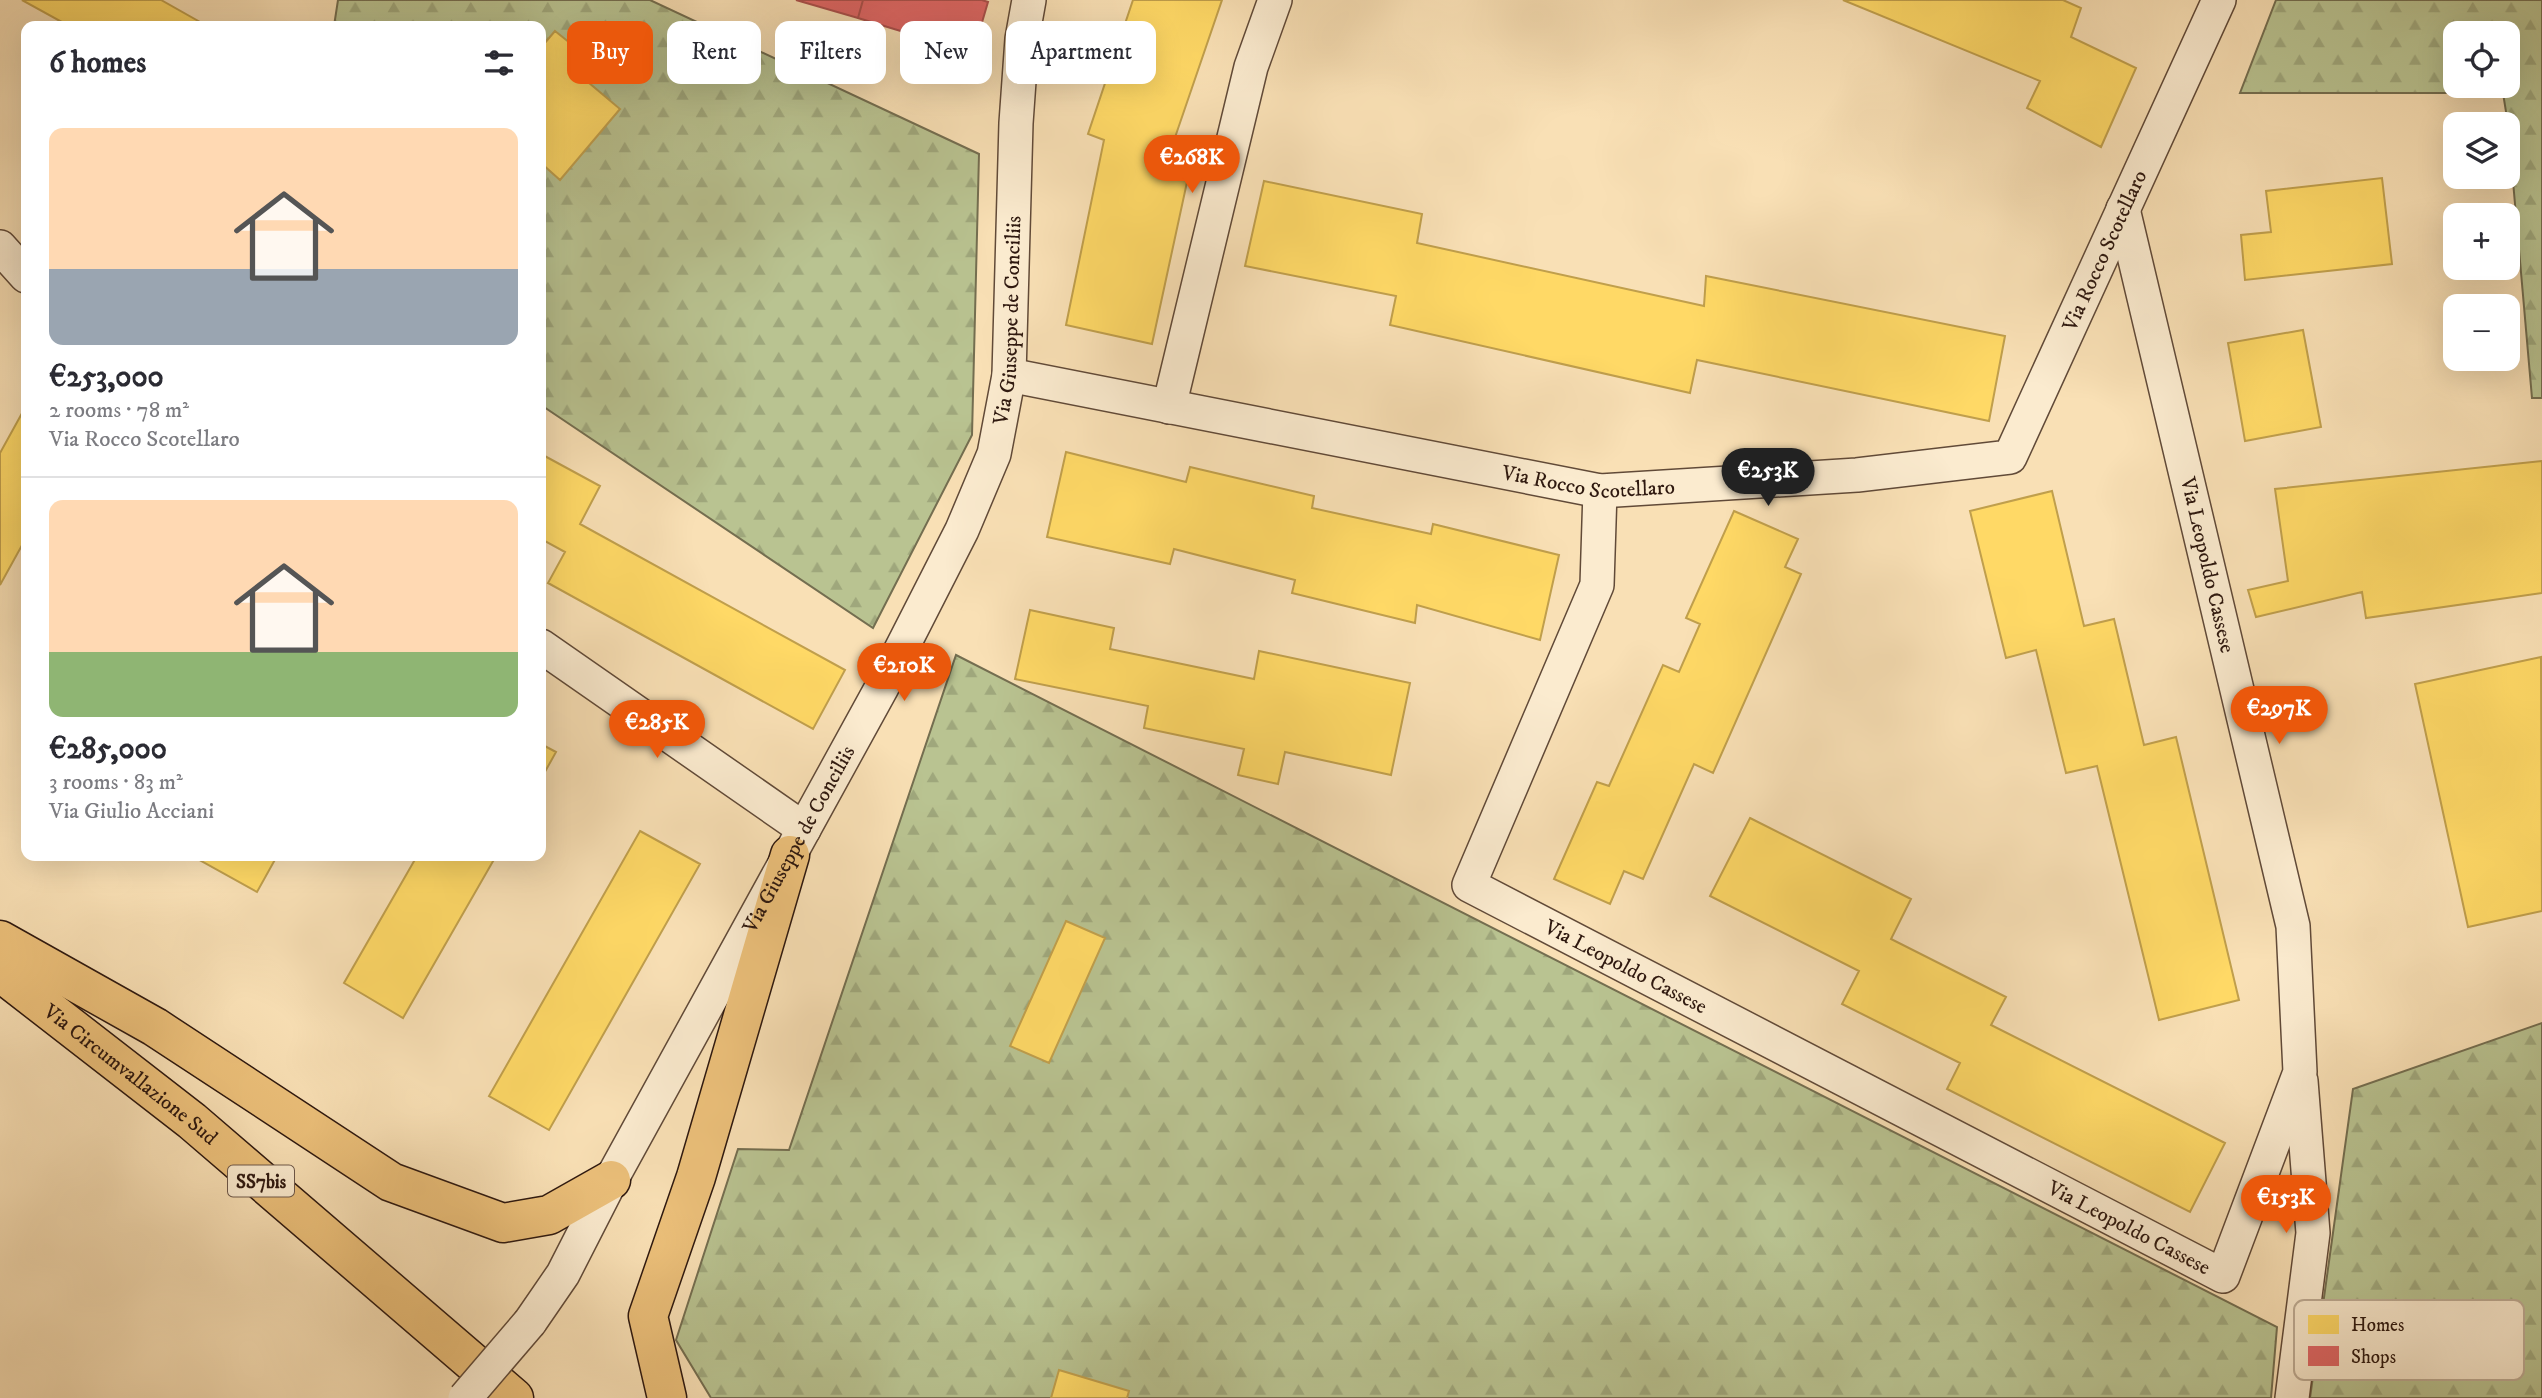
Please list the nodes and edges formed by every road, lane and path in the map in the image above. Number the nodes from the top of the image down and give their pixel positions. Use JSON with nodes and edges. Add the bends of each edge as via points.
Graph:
{"nodes":[{"id":1,"x":1029,"y":0,"type":"edge"},
{"id":2,"x":1275,"y":0,"type":"edge"},
{"id":3,"x":2219,"y":0,"type":"edge"},
{"id":4,"x":2123,"y":209,"type":"junction"},
{"id":5,"x":0,"y":247,"type":"edge"},
{"id":6,"x":21,"y":270,"type":"edge"},
{"id":7,"x":1009,"y":375,"type":"junction"},
{"id":8,"x":1169,"y":407,"type":"junction"},
{"id":9,"x":1600,"y":491,"type":"junction"},
{"id":10,"x":546,"y":650,"type":"edge"},
{"id":11,"x":797,"y":842,"type":"junction"},
{"id":12,"x":0,"y":940,"type":"edge"},
{"id":13,"x":0,"y":972,"type":"edge"},
{"id":14,"x":2300,"y":1072,"type":"junction"},
{"id":15,"x":611,"y":1180,"type":"junction"},
{"id":16,"x":2305,"y":1300,"type":"edge"},
{"id":17,"x":2294,"y":1380,"type":"edge"},
{"id":18,"x":465,"y":1398,"type":"edge"},
{"id":19,"x":514,"y":1398,"type":"edge"},
{"id":20,"x":667,"y":1398,"type":"edge"},
{"id":21,"x":2292,"y":1398,"type":"edge"}],
"edges":[{"from":1,"to":7,"type":"street","name":"Via Giuseppe de Conciliis","via":[[1016,123]]},
{"from":2,"to":8,"type":"street","via":[[1251,68]]},
{"from":3,"to":4,"type":"street","name":"Via Rocco Scotellaro"},
{"from":4,"to":9,"type":"street","name":"Via Rocco Scotellaro","via":[[2010,457],[1857,475]]},
{"from":4,"to":14,"type":"street","name":"Via Leopoldo Cassese","via":[[2293,926]]},
{"from":5,"to":6,"type":"street"},
{"from":7,"to":8,"type":"street","name":"Via Rocco Scotellaro"},
{"from":7,"to":11,"type":"street","name":"Via Giuseppe de Conciliis","via":[[994,454],[962,530]]},
{"from":8,"to":9,"type":"street","name":"Via Rocco Scotellaro"},
{"from":9,"to":14,"type":"street","name":"Via Leopoldo Cassese","via":[[1597,585],[1469,885],[2223,1276]]},
{"from":10,"to":11,"type":"street"},
{"from":11,"to":15,"type":"street","name":"Via Giuseppe de Conciliis"},
{"from":11,"to":20,"type":"main road","via":[[696,1177],[648,1316]]},
{"from":12,"to":15,"type":"main road","via":[[155,1027],[391,1182],[503,1223],[549,1214]]},
{"from":13,"to":19,"type":"main road","name":"Via Circumvallazione Sud","number":"SS7bis","via":[[192,1121]]},
{"from":14,"to":16,"type":"street","via":[[2314,1233]]},
{"from":15,"to":18,"type":"street","name":"Via Giuseppe de Conciliis","bridge":true,"via":[[563,1274],[530,1322]]},
{"from":17,"to":21,"type":"street"}]}
